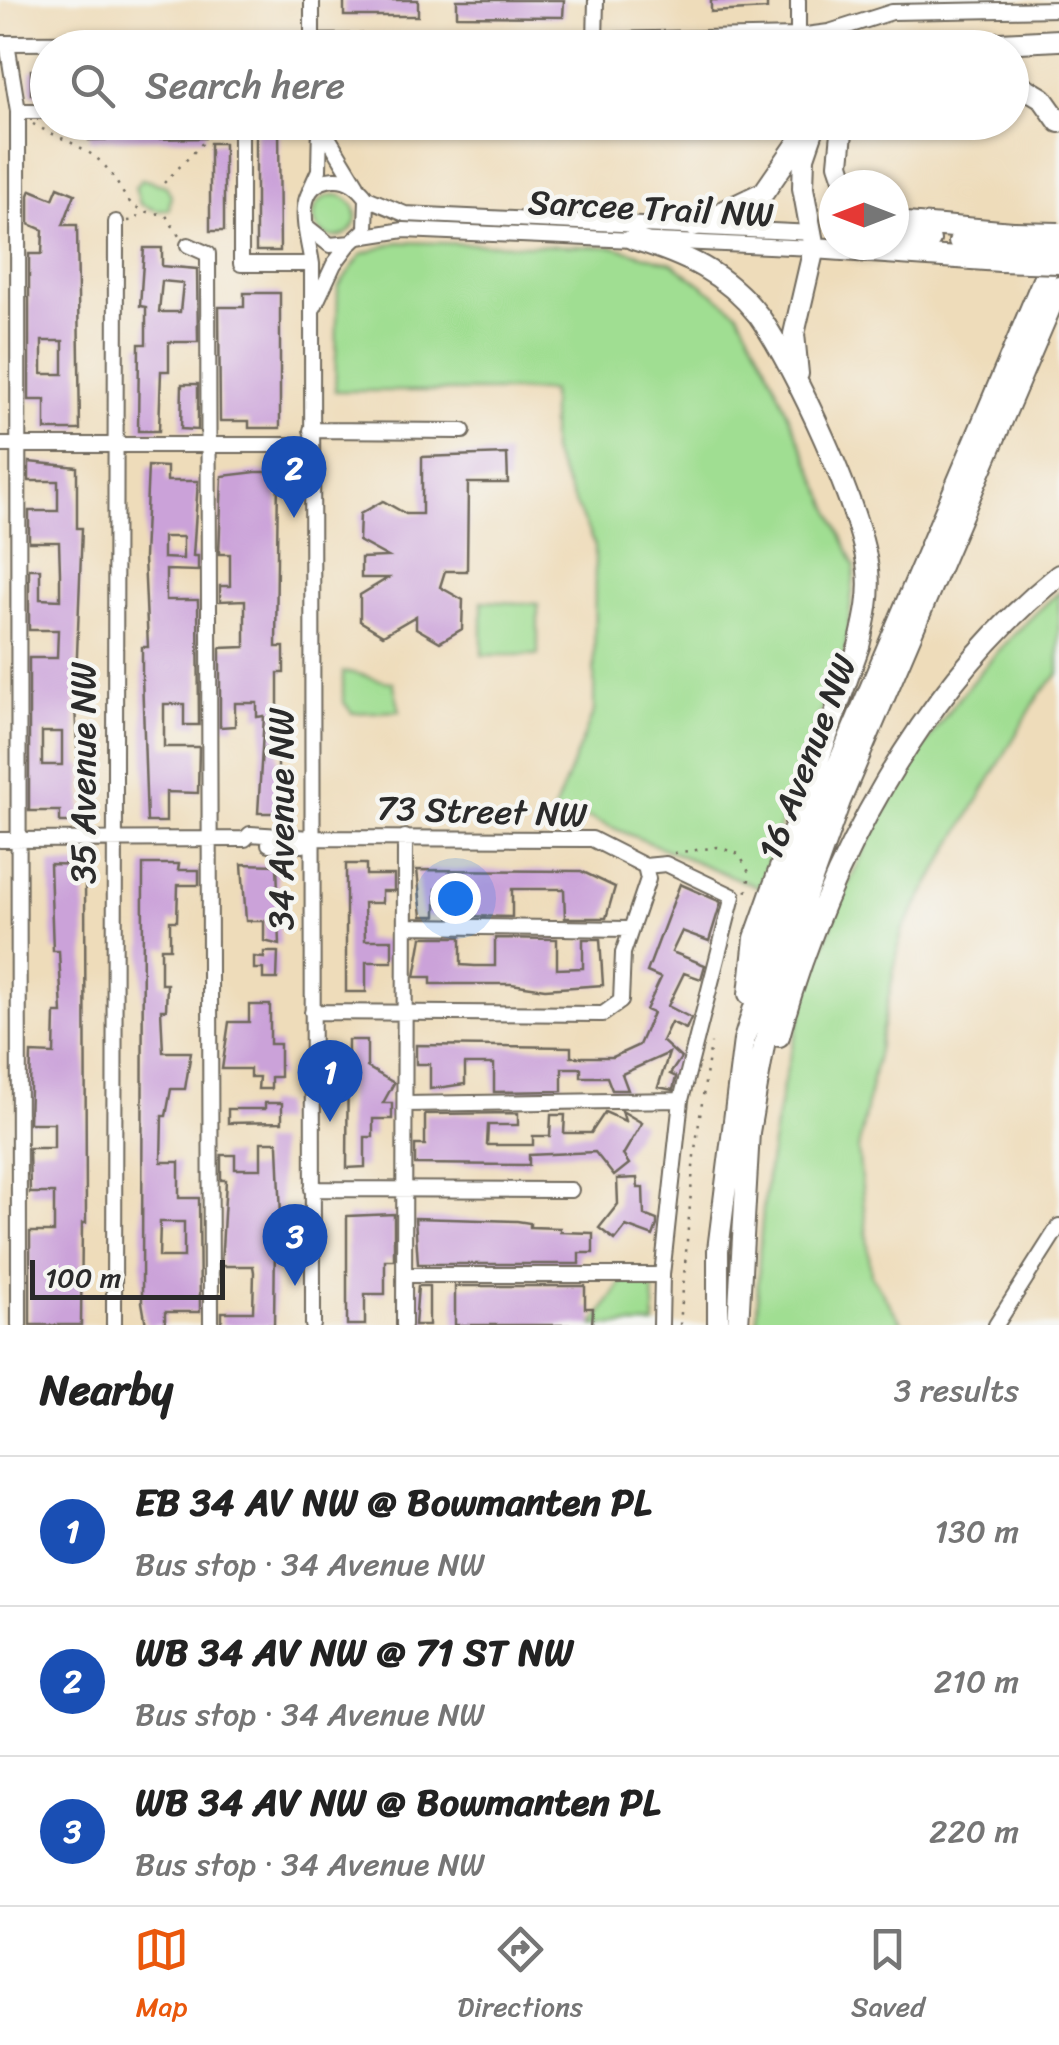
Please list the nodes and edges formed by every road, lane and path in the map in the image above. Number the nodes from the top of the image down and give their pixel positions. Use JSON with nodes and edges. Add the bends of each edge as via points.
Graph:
{"nodes":[{"id":1,"x":312,"y":0,"type":"edge"},
{"id":2,"x":596,"y":0,"type":"edge"},
{"id":3,"x":798,"y":0,"type":"edge"},
{"id":4,"x":934,"y":4,"type":"edge"},
{"id":5,"x":1059,"y":10,"type":"edge"},
{"id":6,"x":313,"y":30,"type":"edge"},
{"id":7,"x":596,"y":30,"type":"edge"},
{"id":8,"x":798,"y":30,"type":"edge"},
{"id":9,"x":835,"y":30,"type":"edge"},
{"id":10,"x":1059,"y":40,"type":"edge"},
{"id":11,"x":1029,"y":42,"type":"edge"},
{"id":12,"x":3,"y":43,"type":"edge"},
{"id":13,"x":30,"y":43,"type":"edge"},
{"id":14,"x":1029,"y":90,"type":"edge"},
{"id":15,"x":30,"y":113,"type":"edge"},
{"id":16,"x":18,"y":114,"type":"junction"},
{"id":17,"x":30,"y":121,"type":"edge"},
{"id":18,"x":1059,"y":122,"type":"edge"},
{"id":19,"x":62,"y":140,"type":"edge"},
{"id":20,"x":206,"y":140,"type":"edge"},
{"id":21,"x":242,"y":140,"type":"edge"},
{"id":22,"x":320,"y":140,"type":"edge"},
{"id":23,"x":330,"y":140,"type":"edge"},
{"id":24,"x":800,"y":140,"type":"edge"},
{"id":25,"x":810,"y":140,"type":"edge"},
{"id":26,"x":842,"y":140,"type":"edge"},
{"id":27,"x":842,"y":170,"type":"edge"},
{"id":28,"x":164,"y":184,"type":"dead end"},
{"id":29,"x":363,"y":194,"type":"junction"},
{"id":30,"x":307,"y":196,"type":"junction"},
{"id":31,"x":141,"y":210,"type":"junction"},
{"id":32,"x":1059,"y":220,"type":"edge"},
{"id":33,"x":116,"y":222,"type":"joint"},
{"id":34,"x":909,"y":225,"type":"edge"},
{"id":35,"x":306,"y":226,"type":"junction"},
{"id":36,"x":693,"y":226,"type":"junction"},
{"id":37,"x":819,"y":234,"type":"edge"},
{"id":38,"x":819,"y":238,"type":"edge"},
{"id":39,"x":819,"y":238,"type":"edge"},
{"id":40,"x":633,"y":239,"type":"junction"},
{"id":41,"x":909,"y":239,"type":"edge"},
{"id":42,"x":355,"y":240,"type":"junction"},
{"id":43,"x":1059,"y":241,"type":"edge"},
{"id":44,"x":909,"y":242,"type":"edge"},
{"id":45,"x":188,"y":245,"type":"joint"},
{"id":46,"x":819,"y":245,"type":"edge"},
{"id":47,"x":1007,"y":246,"type":"junction"},
{"id":48,"x":312,"y":264,"type":"junction"},
{"id":49,"x":1059,"y":264,"type":"edge"},
{"id":50,"x":1050,"y":284,"type":"edge"},
{"id":51,"x":312,"y":312,"type":"junction"},
{"id":52,"x":463,"y":432,"type":"dead end"},
{"id":53,"x":310,"y":437,"type":"junction"},
{"id":54,"x":8,"y":445,"type":"edge"},
{"id":55,"x":113,"y":445,"type":"junction"},
{"id":56,"x":209,"y":445,"type":"junction"},
{"id":57,"x":825,"y":448,"type":"junction"},
{"id":58,"x":1059,"y":576,"type":"edge"},
{"id":59,"x":210,"y":838,"type":"junction"},
{"id":60,"x":311,"y":838,"type":"junction"},
{"id":61,"x":404,"y":838,"type":"junction"},
{"id":62,"x":0,"y":840,"type":"edge"},
{"id":63,"x":19,"y":840,"type":"junction"},
{"id":64,"x":113,"y":840,"type":"junction"},
{"id":65,"x":645,"y":866,"type":"junction"},
{"id":66,"x":404,"y":926,"type":"junction"},
{"id":67,"x":630,"y":929,"type":"junction"},
{"id":68,"x":312,"y":1012,"type":"junction"},
{"id":69,"x":404,"y":1013,"type":"junction"},
{"id":70,"x":744,"y":1040,"type":"junction"},
{"id":71,"x":681,"y":1100,"type":"junction"},
{"id":72,"x":405,"y":1104,"type":"junction"},
{"id":73,"x":404,"y":1188,"type":"junction"},
{"id":74,"x":312,"y":1189,"type":"junction"},
{"id":75,"x":571,"y":1190,"type":"dead end"},
{"id":76,"x":1059,"y":1226,"type":"edge"},
{"id":77,"x":404,"y":1275,"type":"junction"},
{"id":78,"x":662,"y":1275,"type":"junction"},
{"id":79,"x":739,"y":1317,"type":"edge"},
{"id":80,"x":19,"y":1325,"type":"edge"},
{"id":81,"x":114,"y":1325,"type":"edge"},
{"id":82,"x":211,"y":1325,"type":"edge"},
{"id":83,"x":313,"y":1325,"type":"edge"},
{"id":84,"x":404,"y":1325,"type":"edge"},
{"id":85,"x":661,"y":1325,"type":"edge"},
{"id":86,"x":718,"y":1325,"type":"edge"},
{"id":87,"x":996,"y":1325,"type":"edge"}],
"edges":[{"from":1,"to":6,"type":"street"},
{"from":2,"to":7,"type":"street"},
{"from":3,"to":8,"type":"street"},
{"from":4,"to":5,"type":"street"},
{"from":4,"to":9,"type":"street"},
{"from":10,"to":11,"type":"highway"},
{"from":12,"to":13,"type":"street"},
{"from":12,"to":16,"type":"street"},
{"from":14,"to":18,"type":"highway"},
{"from":15,"to":16,"type":"street"},
{"from":16,"to":17,"type":"path"},
{"from":16,"to":54,"type":"street"},
{"from":19,"to":31,"type":"path","via":[[102,164],[119,194]]},
{"from":20,"to":28,"type":"path"},
{"from":21,"to":48,"type":"street","via":[[241,264]]},
{"from":22,"to":30,"type":"street","via":[[320,170]]},
{"from":23,"to":29,"type":"street"},
{"from":24,"to":36,"type":"highway","via":[[764,192]]},
{"from":25,"to":37,"type":"highway","via":[[805,203]]},
{"from":26,"to":27,"type":"highway"},
{"from":29,"to":30,"type":"street","via":[[332,179]]},
{"from":29,"to":36,"type":"street","name":"Sarcee Trail NW","via":[[405,214]]},
{"from":29,"to":42,"type":"street","via":[[369,219]]},
{"from":30,"to":35,"type":"street"},
{"from":31,"to":33,"type":"path","via":[[136,220]]},
{"from":31,"to":45,"type":"path","via":[[165,214]]},
{"from":32,"to":50,"type":"highway"},
{"from":33,"to":55,"type":"street","name":"35 Avenue NW"},
{"from":34,"to":47,"type":"highway"},
{"from":35,"to":42,"type":"street","via":[[330,246]]},
{"from":35,"to":48,"type":"street","name":"34 Avenue NW"},
{"from":36,"to":38,"type":"street","name":"Sarcee Trail NW"},
{"from":39,"to":40,"type":"street","name":"Sarcee Trail NW"},
{"from":40,"to":42,"type":"street","name":"Sarcee Trail NW","via":[[404,230]]},
{"from":40,"to":57,"type":"highway","via":[[697,262],[742,293],[771,332]]},
{"from":41,"to":47,"type":"highway"},
{"from":42,"to":51,"type":"street","name":"34 Avenue NW","via":[[334,264]]},
{"from":43,"to":47,"type":"highway","bridge":true},
{"from":43,"to":50,"type":"highway","name":"16 Avenue NW"},
{"from":44,"to":47,"type":"highway","name":"Sarcee Trail NW"},
{"from":45,"to":56,"type":"street","via":[[208,254]]},
{"from":46,"to":57,"type":"highway","via":[[797,317],[794,352]]},
{"from":47,"to":49,"type":"highway","bridge":true},
{"from":48,"to":51,"type":"street","name":"34 Avenue NW"},
{"from":50,"to":70,"type":"highway","name":"16 Avenue NW","via":[[804,845]]},
{"from":50,"to":79,"type":"highway","name":"16 Avenue NW","via":[[793,932],[748,1132]]},
{"from":51,"to":53,"type":"street","name":"34 Avenue NW"},
{"from":52,"to":53,"type":"street"},
{"from":53,"to":56,"type":"street"},
{"from":53,"to":60,"type":"street","name":"34 Avenue NW"},
{"from":54,"to":55,"type":"street"},
{"from":54,"to":63,"type":"street"},
{"from":55,"to":56,"type":"street"},
{"from":55,"to":64,"type":"street","name":"35 Avenue NW"},
{"from":56,"to":59,"type":"street"},
{"from":57,"to":70,"type":"highway","via":[[860,529],[868,608],[755,938]]},
{"from":58,"to":79,"type":"highway","via":[[992,638],[919,734],[830,892],[790,997],[764,1096]]},
{"from":59,"to":60,"type":"street","name":"73 Street NW"},
{"from":59,"to":64,"type":"street","name":"73 Street NW"},
{"from":59,"to":82,"type":"street"},
{"from":60,"to":61,"type":"street","name":"73 Street NW"},
{"from":60,"to":68,"type":"street","name":"34 Avenue NW"},
{"from":61,"to":65,"type":"street","name":"73 Street NW","via":[[592,839]]},
{"from":61,"to":66,"type":"street"},
{"from":62,"to":63,"type":"street","name":"73 Street NW"},
{"from":63,"to":64,"type":"street","name":"73 Street NW"},
{"from":63,"to":80,"type":"street"},
{"from":64,"to":81,"type":"street","name":"35 Avenue NW"},
{"from":65,"to":67,"type":"street","via":[[648,879]]},
{"from":65,"to":71,"type":"street","name":"73 Street NW","via":[[666,864],[733,896]]},
{"from":66,"to":67,"type":"street"},
{"from":66,"to":69,"type":"street"},
{"from":67,"to":69,"type":"street","via":[[621,1001],[603,1014]]},
{"from":68,"to":69,"type":"street"},
{"from":68,"to":74,"type":"street","name":"34 Avenue NW"},
{"from":69,"to":72,"type":"street"},
{"from":70,"to":86,"type":"highway","name":"16 Avenue NW","via":[[718,1250]]},
{"from":71,"to":72,"type":"street"},
{"from":71,"to":78,"type":"street"},
{"from":72,"to":73,"type":"street"},
{"from":73,"to":74,"type":"street"},
{"from":73,"to":75,"type":"street"},
{"from":73,"to":77,"type":"street"},
{"from":74,"to":83,"type":"street","name":"34 Avenue NW"},
{"from":76,"to":87,"type":"street"},
{"from":77,"to":78,"type":"street"},
{"from":77,"to":84,"type":"street"},
{"from":78,"to":85,"type":"street"}]}
